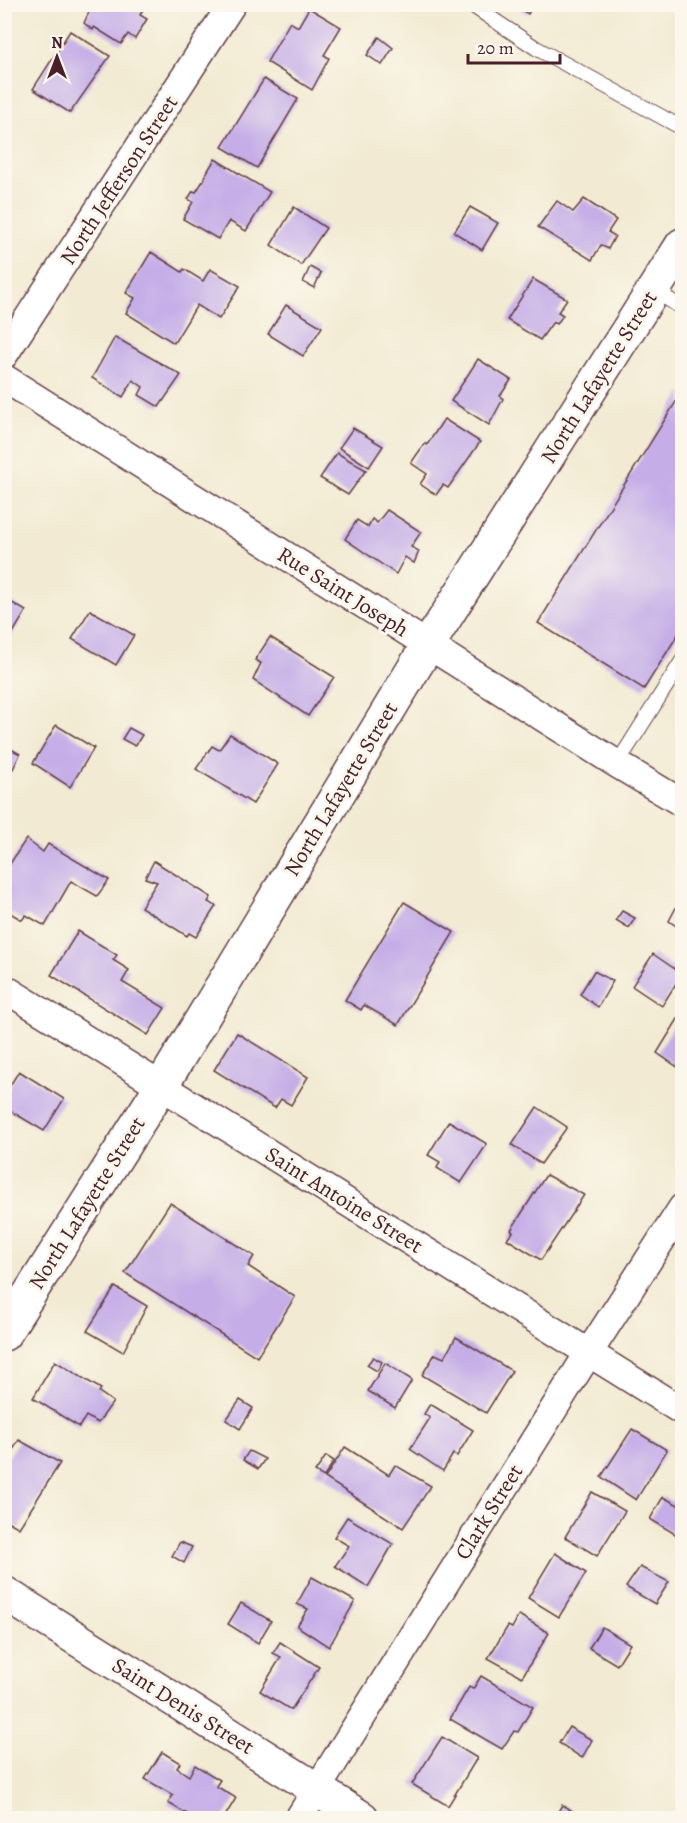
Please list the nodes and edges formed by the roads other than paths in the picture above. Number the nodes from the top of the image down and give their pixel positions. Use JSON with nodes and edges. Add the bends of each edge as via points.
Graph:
{"nodes":[{"id":1,"x":232,"y":4,"type":"edge"},
{"id":2,"x":470,"y":4,"type":"edge"},
{"id":3,"x":682,"y":128,"type":"edge"},
{"id":4,"x":682,"y":246,"type":"edge"},
{"id":5,"x":654,"y":290,"type":"junction"},
{"id":6,"x":682,"y":308,"type":"edge"},
{"id":7,"x":4,"y":355,"type":"edge"},
{"id":8,"x":4,"y":378,"type":"edge"},
{"id":9,"x":428,"y":645,"type":"junction"},
{"id":10,"x":682,"y":661,"type":"edge"},
{"id":11,"x":617,"y":764,"type":"junction"},
{"id":12,"x":682,"y":803,"type":"edge"},
{"id":13,"x":4,"y":988,"type":"edge"},
{"id":14,"x":162,"y":1085,"type":"junction"},
{"id":15,"x":682,"y":1208,"type":"edge"},
{"id":16,"x":4,"y":1334,"type":"edge"},
{"id":17,"x":588,"y":1354,"type":"junction"},
{"id":18,"x":682,"y":1412,"type":"edge"},
{"id":19,"x":4,"y":1593,"type":"edge"},
{"id":20,"x":316,"y":1790,"type":"junction"},
{"id":21,"x":299,"y":1818,"type":"edge"},
{"id":22,"x":362,"y":1818,"type":"edge"}],
"edges":[{"from":1,"to":7,"type":"street","name":"North Jefferson Street"},
{"from":2,"to":3,"type":"lane","via":[[536,48]]},
{"from":4,"to":5,"type":"street","name":"North Lafayette Street"},
{"from":5,"to":6,"type":"lane"},
{"from":5,"to":9,"type":"street","name":"North Lafayette Street"},
{"from":8,"to":9,"type":"street","name":"Rue Saint Joseph"},
{"from":9,"to":11,"type":"street","name":"Rue Saint Joseph"},
{"from":9,"to":14,"type":"street","name":"North Lafayette Street"},
{"from":10,"to":11,"type":"lane"},
{"from":11,"to":12,"type":"street","name":"Rue Saint Joseph"},
{"from":13,"to":14,"type":"street","name":"Saint Antoine Street"},
{"from":14,"to":16,"type":"street","name":"North Lafayette Street"},
{"from":14,"to":17,"type":"street","name":"Saint Antoine Street"},
{"from":15,"to":17,"type":"street","name":"Clark Street"},
{"from":17,"to":18,"type":"street","name":"Saint Antoine Street"},
{"from":17,"to":20,"type":"street","name":"Clark Street"},
{"from":19,"to":20,"type":"street","name":"Saint Denis Street"},
{"from":20,"to":21,"type":"street","name":"Clark Street"},
{"from":20,"to":22,"type":"street","name":"Saint Denis Street"}]}
